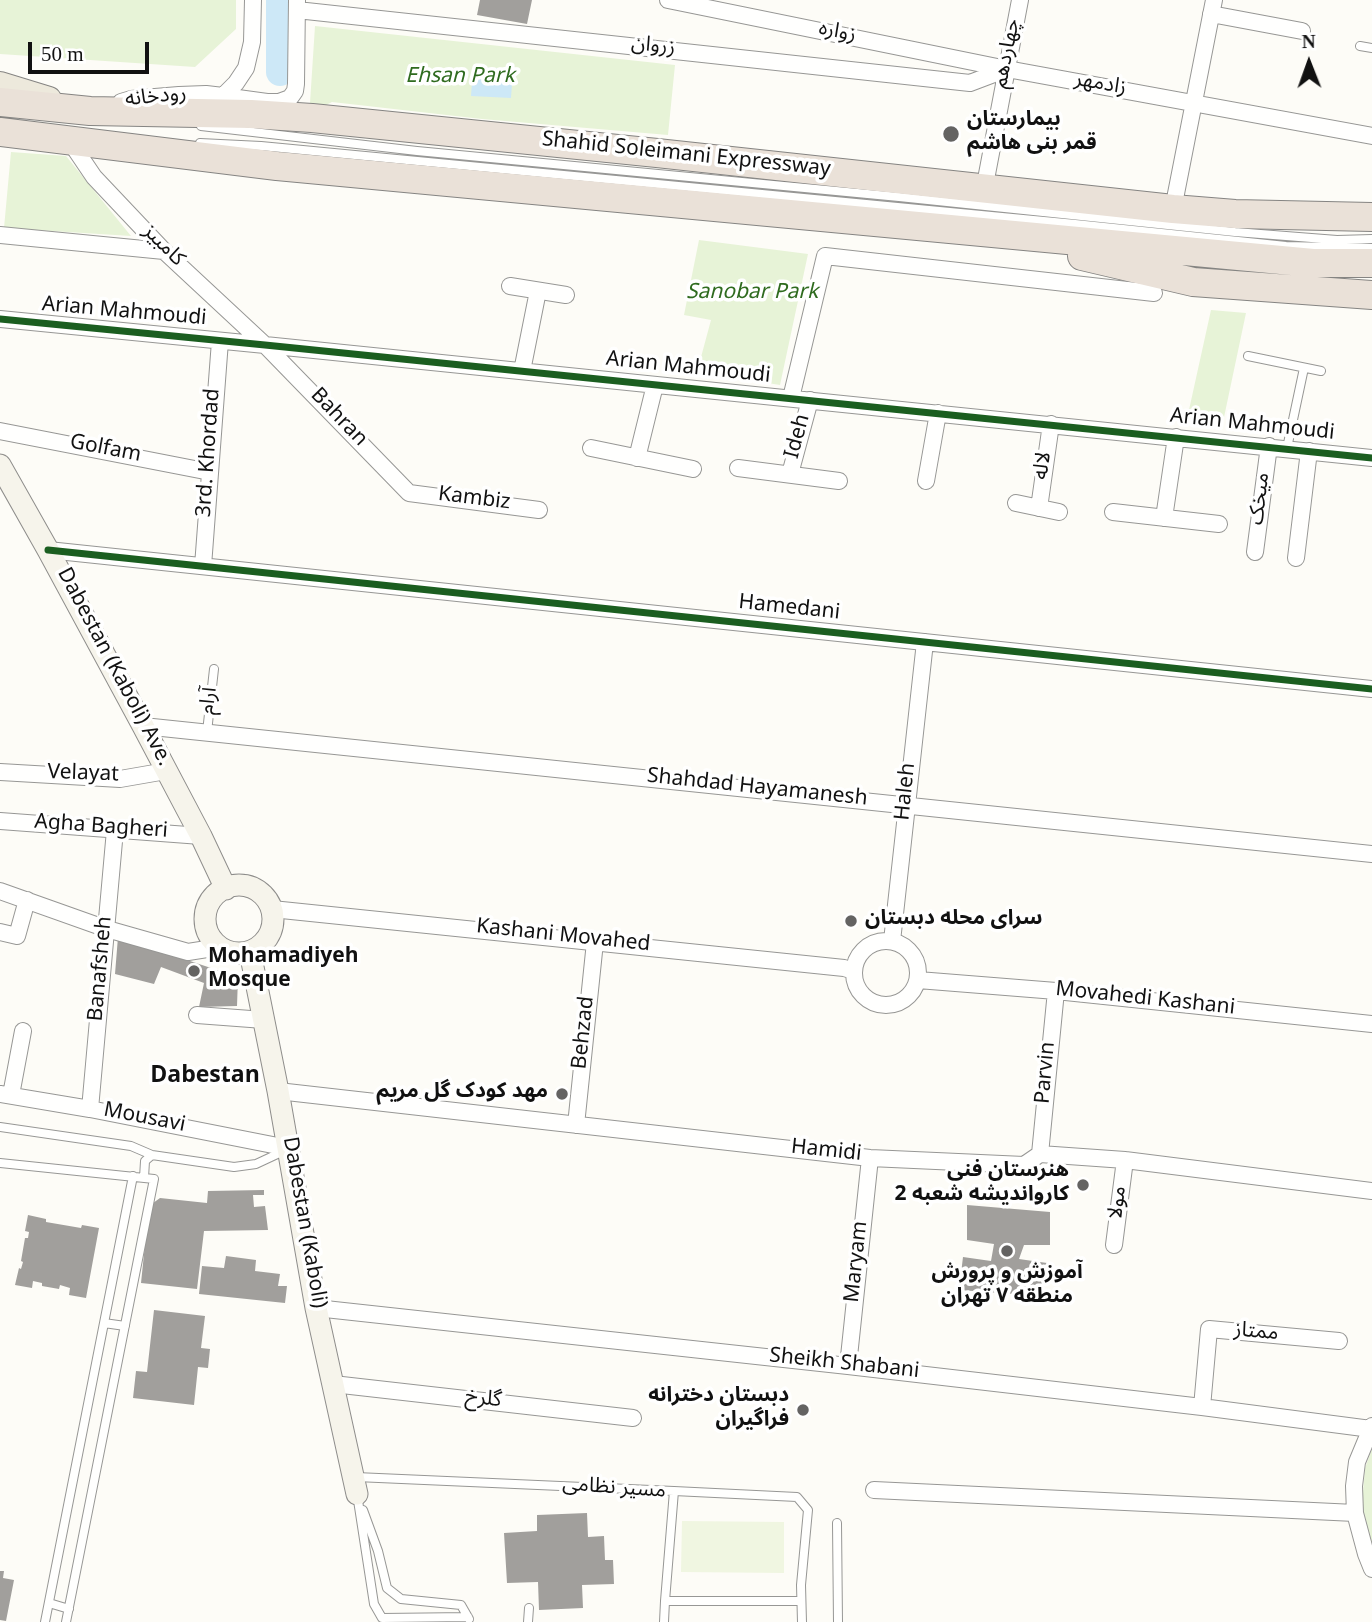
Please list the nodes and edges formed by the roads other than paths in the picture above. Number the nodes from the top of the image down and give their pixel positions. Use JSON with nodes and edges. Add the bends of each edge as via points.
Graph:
{"nodes":[{"id":1,"x":253,"y":0,"type":"edge"},
{"id":2,"x":668,"y":0,"type":"edge"},
{"id":3,"x":1020,"y":0,"type":"edge"},
{"id":4,"x":297,"y":5,"type":"edge"},
{"id":5,"x":1212,"y":7,"type":"edge"},
{"id":6,"x":1302,"y":31,"type":"dead end"},
{"id":7,"x":1360,"y":46,"type":"dead end"},
{"id":8,"x":1372,"y":48,"type":"edge"},
{"id":9,"x":1007,"y":69,"type":"junction"},
{"id":10,"x":0,"y":84,"type":"edge"},
{"id":11,"x":223,"y":96,"type":"junction"},
{"id":12,"x":0,"y":102,"type":"edge"},
{"id":13,"x":1194,"y":103,"type":"junction"},
{"id":14,"x":170,"y":122,"type":"dead end"},
{"id":15,"x":93,"y":123,"type":"junction"},
{"id":16,"x":196,"y":125,"type":"dead end"},
{"id":17,"x":0,"y":132,"type":"edge"},
{"id":18,"x":1372,"y":136,"type":"edge"},
{"id":19,"x":69,"y":140,"type":"junction"},
{"id":20,"x":187,"y":142,"type":"dead end"},
{"id":21,"x":0,"y":146,"type":"edge"},
{"id":22,"x":984,"y":190,"type":"junction"},
{"id":23,"x":1173,"y":209,"type":"junction"},
{"id":24,"x":1372,"y":217,"type":"edge"},
{"id":25,"x":980,"y":232,"type":"junction"},
{"id":26,"x":0,"y":235,"type":"edge"},
{"id":27,"x":1372,"y":239,"type":"edge"},
{"id":28,"x":1372,"y":248,"type":"edge"},
{"id":29,"x":164,"y":251,"type":"junction"},
{"id":30,"x":1372,"y":263,"type":"edge"},
{"id":31,"x":510,"y":286,"type":"dead end"},
{"id":32,"x":1241,"y":286,"type":"junction"},
{"id":33,"x":538,"y":291,"type":"junction"},
{"id":34,"x":1154,"y":293,"type":"dead end"},
{"id":35,"x":566,"y":295,"type":"dead end"},
{"id":36,"x":1372,"y":295,"type":"edge"},
{"id":37,"x":1372,"y":309,"type":"edge"},
{"id":38,"x":0,"y":319,"type":"edge"},
{"id":39,"x":220,"y":341,"type":"junction"},
{"id":40,"x":265,"y":345,"type":"junction"},
{"id":41,"x":1248,"y":356,"type":"dead end"},
{"id":42,"x":1304,"y":368,"type":"junction"},
{"id":43,"x":522,"y":371,"type":"junction"},
{"id":44,"x":1321,"y":372,"type":"dead end"},
{"id":45,"x":656,"y":385,"type":"junction"},
{"id":46,"x":791,"y":398,"type":"junction"},
{"id":47,"x":810,"y":400,"type":"junction"},
{"id":48,"x":938,"y":413,"type":"junction"},
{"id":49,"x":1051,"y":424,"type":"junction"},
{"id":50,"x":0,"y":431,"type":"edge"},
{"id":51,"x":1176,"y":437,"type":"junction"},
{"id":52,"x":1269,"y":446,"type":"junction"},
{"id":53,"x":591,"y":448,"type":"dead end"},
{"id":54,"x":1287,"y":448,"type":"junction"},
{"id":55,"x":1309,"y":451,"type":"junction"},
{"id":56,"x":637,"y":458,"type":"junction"},
{"id":57,"x":1372,"y":458,"type":"edge"},
{"id":58,"x":0,"y":465,"type":"edge"},
{"id":59,"x":738,"y":468,"type":"dead end"},
{"id":60,"x":693,"y":470,"type":"dead end"},
{"id":61,"x":210,"y":472,"type":"junction"},
{"id":62,"x":790,"y":474,"type":"junction"},
{"id":63,"x":839,"y":481,"type":"dead end"},
{"id":64,"x":926,"y":481,"type":"dead end"},
{"id":65,"x":410,"y":493,"type":"joint"},
{"id":66,"x":1016,"y":503,"type":"dead end"},
{"id":67,"x":1039,"y":508,"type":"junction"},
{"id":68,"x":539,"y":510,"type":"dead end"},
{"id":69,"x":1059,"y":512,"type":"dead end"},
{"id":70,"x":1113,"y":512,"type":"dead end"},
{"id":71,"x":1164,"y":518,"type":"junction"},
{"id":72,"x":1219,"y":524,"type":"dead end"},
{"id":73,"x":48,"y":550,"type":"junction"},
{"id":74,"x":1255,"y":552,"type":"dead end"},
{"id":75,"x":1296,"y":558,"type":"dead end"},
{"id":76,"x":203,"y":566,"type":"junction"},
{"id":77,"x":925,"y":642,"type":"junction"},
{"id":78,"x":214,"y":669,"type":"dead end"},
{"id":79,"x":1372,"y":689,"type":"edge"},
{"id":80,"x":143,"y":726,"type":"junction"},
{"id":81,"x":206,"y":732,"type":"junction"},
{"id":82,"x":166,"y":771,"type":"junction"},
{"id":83,"x":0,"y":772,"type":"edge"},
{"id":84,"x":907,"y":806,"type":"junction"},
{"id":85,"x":0,"y":821,"type":"edge"},
{"id":86,"x":115,"y":830,"type":"junction"},
{"id":87,"x":201,"y":836,"type":"junction"},
{"id":88,"x":1372,"y":854,"type":"edge"},
{"id":89,"x":226,"y":889,"type":"junction"},
{"id":90,"x":0,"y":891,"type":"edge"},
{"id":91,"x":27,"y":900,"type":"junction"},
{"id":92,"x":272,"y":909,"type":"junction"},
{"id":93,"x":107,"y":929,"type":"junction"},
{"id":94,"x":0,"y":932,"type":"edge"},
{"id":95,"x":892,"y":941,"type":"junction"},
{"id":96,"x":595,"y":942,"type":"junction"},
{"id":97,"x":216,"y":944,"type":"junction"},
{"id":98,"x":250,"y":952,"type":"junction"},
{"id":99,"x":854,"y":971,"type":"junction"},
{"id":100,"x":918,"y":980,"type":"junction"},
{"id":101,"x":1056,"y":991,"type":"junction"},
{"id":102,"x":197,"y":1015,"type":"dead end"},
{"id":103,"x":264,"y":1020,"type":"junction"},
{"id":104,"x":1372,"y":1024,"type":"edge"},
{"id":105,"x":23,"y":1031,"type":"dead end"},
{"id":106,"x":278,"y":1091,"type":"junction"},
{"id":107,"x":6,"y":1094,"type":"edge"},
{"id":108,"x":90,"y":1109,"type":"junction"},
{"id":109,"x":576,"y":1125,"type":"junction"},
{"id":110,"x":0,"y":1127,"type":"edge"},
{"id":111,"x":288,"y":1148,"type":"junction"},
{"id":112,"x":1040,"y":1154,"type":"junction"},
{"id":113,"x":152,"y":1155,"type":"junction"},
{"id":114,"x":870,"y":1158,"type":"junction"},
{"id":115,"x":1125,"y":1160,"type":"junction"},
{"id":116,"x":0,"y":1163,"type":"edge"},
{"id":117,"x":133,"y":1177,"type":"junction"},
{"id":118,"x":149,"y":1178,"type":"junction"},
{"id":119,"x":1372,"y":1191,"type":"edge"},
{"id":120,"x":1114,"y":1245,"type":"dead end"},
{"id":121,"x":316,"y":1308,"type":"junction"},
{"id":122,"x":104,"y":1323,"type":"junction"},
{"id":123,"x":125,"y":1326,"type":"junction"},
{"id":124,"x":1339,"y":1341,"type":"dead end"},
{"id":125,"x":848,"y":1366,"type":"junction"},
{"id":126,"x":333,"y":1384,"type":"junction"},
{"id":127,"x":1202,"y":1407,"type":"junction"},
{"id":128,"x":633,"y":1418,"type":"dead end"},
{"id":129,"x":1371,"y":1428,"type":"edge"},
{"id":130,"x":355,"y":1485,"type":"junction"},
{"id":131,"x":874,"y":1490,"type":"dead end"},
{"id":132,"x":674,"y":1491,"type":"junction"},
{"id":133,"x":1355,"y":1513,"type":"junction"},
{"id":134,"x":837,"y":1523,"type":"dead end"},
{"id":135,"x":1372,"y":1569,"type":"edge"},
{"id":136,"x":665,"y":1601,"type":"junction"},
{"id":137,"x":801,"y":1601,"type":"junction"},
{"id":138,"x":49,"y":1603,"type":"junction"},
{"id":139,"x":529,"y":1608,"type":"dead end"},
{"id":140,"x":69,"y":1609,"type":"junction"},
{"id":141,"x":470,"y":1620,"type":"edge"},
{"id":142,"x":46,"y":1622,"type":"edge"},
{"id":143,"x":66,"y":1622,"type":"edge"},
{"id":144,"x":528,"y":1622,"type":"edge"},
{"id":145,"x":664,"y":1622,"type":"edge"},
{"id":146,"x":802,"y":1622,"type":"edge"},
{"id":147,"x":838,"y":1622,"type":"edge"}],
"edges":[{"from":1,"to":11,"type":"street","via":[[246,68]]},
{"from":2,"to":9,"type":"street","name":"زواره"},
{"from":3,"to":9,"type":"street","name":"چهاردهم"},
{"from":4,"to":9,"type":"street","name":"زروان","via":[[970,83]]},
{"from":4,"to":11,"type":"street","name":"رودخانه","via":[[296,84],[290,98],[267,102]]},
{"from":5,"to":6,"type":"street"},
{"from":5,"to":13,"type":"street"},
{"from":7,"to":8,"type":"lane"},
{"from":9,"to":13,"type":"street","name":"زادمهر"},
{"from":9,"to":22,"type":"street","name":"چهاردهم"},
{"from":10,"to":15,"type":"main road"},
{"from":11,"to":15,"type":"street","name":"رودخانه","via":[[131,99]]},
{"from":12,"to":15,"type":"highway","name":"Shahid Soleimani Expressway"},
{"from":13,"to":18,"type":"street"},
{"from":13,"to":23,"type":"street"},
{"from":14,"to":15,"type":"lane"},
{"from":15,"to":19,"type":"lane"},
{"from":15,"to":22,"type":"highway","name":"Shahid Soleimani Expressway","via":[[251,114],[312,118]]},
{"from":16,"to":27,"type":"lane","via":[[1234,232]]},
{"from":17,"to":19,"type":"highway"},
{"from":19,"to":21,"type":"main road"},
{"from":19,"to":25,"type":"highway","via":[[290,167]]},
{"from":19,"to":29,"type":"street","name":"کامبیز","via":[[94,177]]},
{"from":20,"to":28,"type":"lane","via":[[1286,246]]},
{"from":22,"to":23,"type":"highway","name":"Shahid Soleimani Expressway"},
{"from":23,"to":24,"type":"highway","name":"Shahid Soleimani Expressway"},
{"from":25,"to":30,"type":"highway","via":[[1313,263]]},
{"from":25,"to":32,"type":"highway","via":[[1193,282]]},
{"from":26,"to":29,"type":"street"},
{"from":29,"to":40,"type":"street","name":"کامبیز"},
{"from":31,"to":33,"type":"street"},
{"from":32,"to":36,"type":"highway"},
{"from":32,"to":37,"type":"highway"},
{"from":33,"to":35,"type":"street"},
{"from":33,"to":43,"type":"street"},
{"from":34,"to":46,"type":"street","via":[[825,256]]},
{"from":38,"to":39,"type":"street","name":"Arian Mahmoudi"},
{"from":39,"to":40,"type":"street","name":"Arian Mahmoudi"},
{"from":39,"to":61,"type":"street","name":"3rd. Khordad"},
{"from":40,"to":43,"type":"street","name":"Arian Mahmoudi"},
{"from":40,"to":65,"type":"street","name":"Bahran"},
{"from":41,"to":42,"type":"lane"},
{"from":42,"to":44,"type":"lane"},
{"from":42,"to":54,"type":"lane"},
{"from":43,"to":45,"type":"street","name":"Arian Mahmoudi"},
{"from":45,"to":46,"type":"street","name":"Arian Mahmoudi"},
{"from":45,"to":56,"type":"street"},
{"from":46,"to":47,"type":"street","name":"Arian Mahmoudi"},
{"from":47,"to":48,"type":"street","name":"Arian Mahmoudi"},
{"from":47,"to":62,"type":"street","name":"Ideh"},
{"from":48,"to":49,"type":"street","name":"Arian Mahmoudi"},
{"from":48,"to":64,"type":"street"},
{"from":49,"to":51,"type":"street","name":"Arian Mahmoudi"},
{"from":49,"to":67,"type":"street","name":"لاله"},
{"from":50,"to":61,"type":"street","name":"Golfam"},
{"from":51,"to":52,"type":"street","name":"Arian Mahmoudi"},
{"from":51,"to":71,"type":"street"},
{"from":52,"to":54,"type":"street","name":"Arian Mahmoudi"},
{"from":52,"to":74,"type":"street","name":"میخک"},
{"from":53,"to":56,"type":"street"},
{"from":54,"to":55,"type":"street","name":"Arian Mahmoudi"},
{"from":55,"to":57,"type":"street","name":"Arian Mahmoudi"},
{"from":55,"to":75,"type":"street"},
{"from":56,"to":60,"type":"street"},
{"from":58,"to":73,"type":"main road","name":"Dabestan (Kaboli) Ave."},
{"from":59,"to":62,"type":"street","name":"Ideh"},
{"from":61,"to":76,"type":"street","name":"3rd. Khordad"},
{"from":62,"to":63,"type":"street","name":"Ideh"},
{"from":65,"to":68,"type":"street","name":"Kambiz"},
{"from":66,"to":67,"type":"street"},
{"from":67,"to":69,"type":"street"},
{"from":70,"to":71,"type":"street"},
{"from":71,"to":72,"type":"street"},
{"from":73,"to":76,"type":"street","name":"Hamedani"},
{"from":73,"to":80,"type":"main road","name":"Dabestan (Kaboli) Ave."},
{"from":76,"to":77,"type":"street","name":"Hamedani"},
{"from":77,"to":79,"type":"street","name":"Hamedani"},
{"from":77,"to":84,"type":"street","name":"Haleh"},
{"from":78,"to":81,"type":"lane","name":"آرام"},
{"from":80,"to":81,"type":"street","name":"Shahdad Hayamanesh"},
{"from":80,"to":82,"type":"main road","name":"Dabestan (Kaboli) Ave."},
{"from":81,"to":84,"type":"street","name":"Shahdad Hayamanesh"},
{"from":82,"to":83,"type":"street","name":"Velayat","via":[[120,779]]},
{"from":82,"to":87,"type":"main road","name":"Dabestan (Kaboli) Ave."},
{"from":84,"to":88,"type":"street","name":"Shahdad Hayamanesh"},
{"from":84,"to":95,"type":"street","name":"Haleh"},
{"from":85,"to":86,"type":"street","name":"Agha Bagheri"},
{"from":86,"to":87,"type":"street","name":"Agha Bagheri"},
{"from":86,"to":93,"type":"street","name":"Banafsheh"},
{"from":87,"to":89,"type":"main road"},
{"from":89,"to":92,"type":"main road","via":[[255,889]]},
{"from":89,"to":97,"type":"main road","via":[[215,896],[207,911],[208,930]]},
{"from":90,"to":91,"type":"street"},
{"from":91,"to":93,"type":"street"},
{"from":91,"to":94,"type":"street","via":[[17,936]]},
{"from":92,"to":96,"type":"street","name":"Kashani Movahed"},
{"from":92,"to":98,"type":"main road","via":[[268,936]]},
{"from":93,"to":97,"type":"street","via":[[188,952]]},
{"from":93,"to":108,"type":"street","name":"Banafsheh"},
{"from":95,"to":99,"type":"street","via":[[862,951]]},
{"from":95,"to":100,"type":"street","via":[[910,951]]},
{"from":96,"to":99,"type":"street","name":"Kashani Movahed"},
{"from":96,"to":109,"type":"street","name":"Behzad"},
{"from":97,"to":98,"type":"main road","via":[[229,951]]},
{"from":98,"to":103,"type":"main road","name":"Dabestan (Kaboli)"},
{"from":99,"to":100,"type":"street","via":[[860,992],[877,1003],[907,997]]},
{"from":100,"to":101,"type":"street","name":"Movahedi Kashani"},
{"from":101,"to":104,"type":"street","name":"Movahedi Kashani"},
{"from":101,"to":112,"type":"street","name":"Parvin"},
{"from":102,"to":103,"type":"street"},
{"from":103,"to":106,"type":"main road","name":"Dabestan (Kaboli)"},
{"from":105,"to":107,"type":"street"},
{"from":106,"to":109,"type":"street","name":"Hamidi"},
{"from":106,"to":111,"type":"main road","name":"Dabestan (Kaboli)"},
{"from":107,"to":108,"type":"street","name":"Mousavi"},
{"from":108,"to":111,"type":"street","name":"Mousavi"},
{"from":109,"to":114,"type":"street","name":"Hamidi"},
{"from":110,"to":113,"type":"lane","via":[[131,1146]]},
{"from":111,"to":113,"type":"lane","via":[[256,1164],[234,1167]]},
{"from":111,"to":121,"type":"main road","name":"Dabestan (Kaboli)"},
{"from":112,"to":114,"type":"street","name":"Hamidi","via":[[1024,1166]]},
{"from":112,"to":115,"type":"street","name":"Hamidi"},
{"from":113,"to":118,"type":"lane","via":[[145,1161]]},
{"from":114,"to":125,"type":"street","name":"Maryam"},
{"from":115,"to":119,"type":"street","name":"Hamidi"},
{"from":115,"to":120,"type":"street","name":"مولا"},
{"from":116,"to":117,"type":"lane"},
{"from":117,"to":118,"type":"lane"},
{"from":117,"to":122,"type":"lane"},
{"from":118,"to":123,"type":"lane"},
{"from":121,"to":125,"type":"street","name":"Sheikh Shabani"},
{"from":121,"to":126,"type":"main road","name":"Dabestan (Kaboli)"},
{"from":122,"to":123,"type":"lane"},
{"from":122,"to":138,"type":"lane"},
{"from":123,"to":140,"type":"lane"},
{"from":124,"to":127,"type":"street","name":"ممتاز","via":[[1209,1329]]},
{"from":125,"to":127,"type":"street","name":"Sheikh Shabani"},
{"from":126,"to":128,"type":"street","name":"گلرخ"},
{"from":126,"to":130,"type":"main road","name":"Dabestan (Kaboli)"},
{"from":127,"to":129,"type":"street","name":"Sheikh Shabani"},
{"from":129,"to":133,"type":"street","via":[[1357,1462]]},
{"from":130,"to":132,"type":"lane","name":"مسیر نظامی"},
{"from":130,"to":141,"type":"lane","via":[[387,1588],[401,1598],[461,1605]]},
{"from":130,"to":141,"type":"lane","via":[[374,1604],[382,1618]]},
{"from":131,"to":133,"type":"street"},
{"from":132,"to":136,"type":"lane","name":"مسیر نظامی"},
{"from":132,"to":137,"type":"lane","via":[[797,1497],[808,1510]]},
{"from":133,"to":135,"type":"street"},
{"from":134,"to":147,"type":"lane"},
{"from":136,"to":137,"type":"lane"},
{"from":136,"to":145,"type":"lane","name":"مسیر نظامی"},
{"from":137,"to":146,"type":"lane"},
{"from":138,"to":140,"type":"lane"},
{"from":138,"to":142,"type":"lane"},
{"from":139,"to":144,"type":"lane"},
{"from":140,"to":143,"type":"lane"}]}
